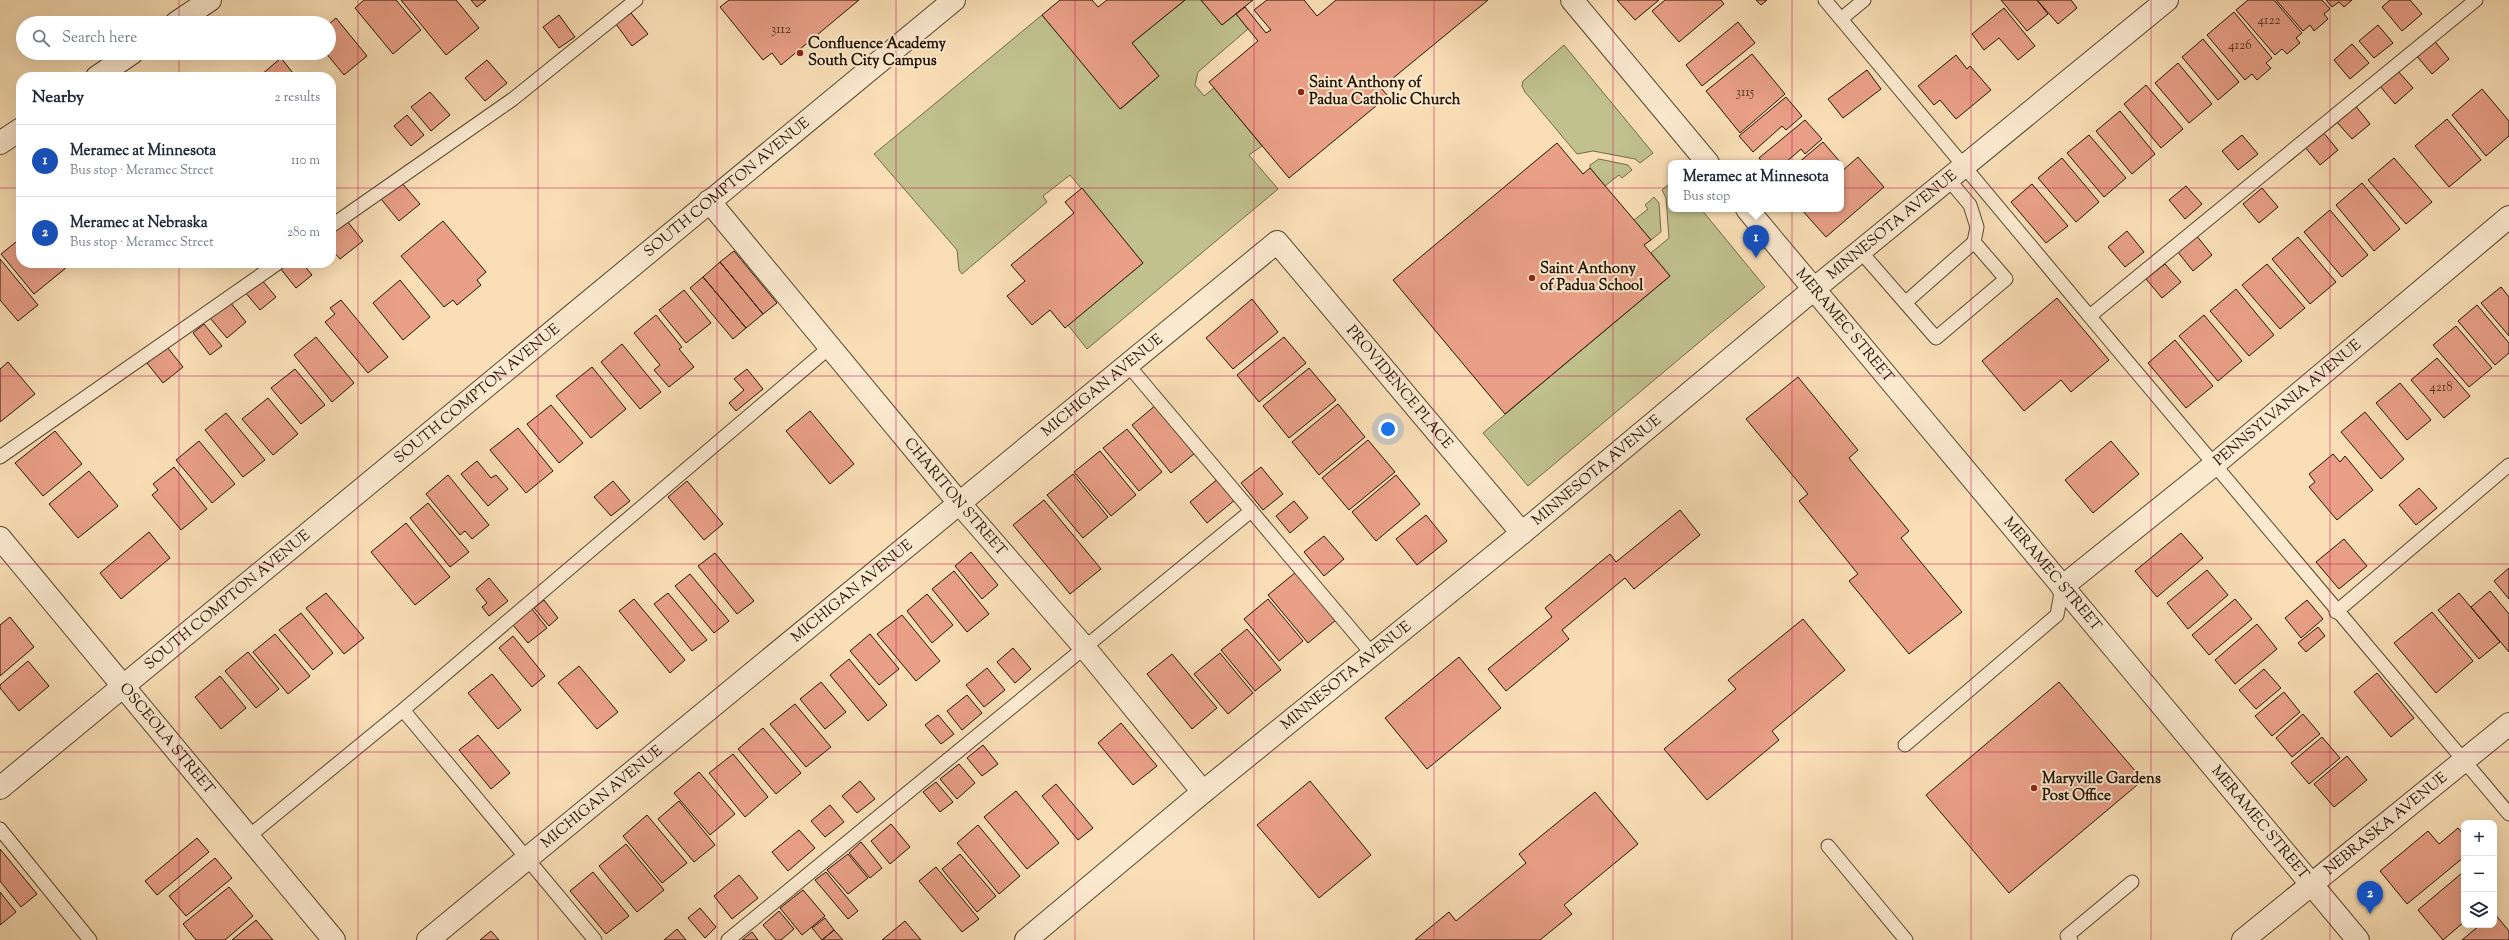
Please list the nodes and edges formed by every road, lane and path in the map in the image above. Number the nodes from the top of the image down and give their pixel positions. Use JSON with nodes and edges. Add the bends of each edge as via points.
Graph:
{"nodes":[{"id":1,"x":210,"y":0,"type":"edge"},
{"id":2,"x":636,"y":0,"type":"edge"},
{"id":3,"x":954,"y":0,"type":"edge"},
{"id":4,"x":1572,"y":0,"type":"edge"},
{"id":5,"x":1825,"y":0,"type":"edge"},
{"id":6,"x":1864,"y":0,"type":"edge"},
{"id":7,"x":2167,"y":0,"type":"edge"},
{"id":8,"x":2476,"y":0,"type":"edge"},
{"id":9,"x":186,"y":16,"type":"edge"},
{"id":10,"x":1841,"y":19,"type":"junction"},
{"id":11,"x":122,"y":60,"type":"edge"},
{"id":12,"x":104,"y":72,"type":"edge"},
{"id":13,"x":16,"y":132,"type":"edge"},
{"id":14,"x":0,"y":143,"type":"edge"},
{"id":15,"x":1705,"y":160,"type":"edge"},
{"id":16,"x":1957,"y":174,"type":"junction"},
{"id":17,"x":709,"y":201,"type":"junction"},
{"id":18,"x":1749,"y":212,"type":"edge"},
{"id":19,"x":2509,"y":216,"type":"edge"},
{"id":20,"x":336,"y":223,"type":"edge"},
{"id":21,"x":1277,"y":242,"type":"joint"},
{"id":22,"x":1974,"y":242,"type":"junction"},
{"id":23,"x":1861,"y":252,"type":"junction"},
{"id":24,"x":271,"y":268,"type":"edge"},
{"id":25,"x":1814,"y":289,"type":"junction"},
{"id":26,"x":1906,"y":302,"type":"junction"},
{"id":27,"x":2091,"y":316,"type":"junction"},
{"id":28,"x":830,"y":347,"type":"junction"},
{"id":29,"x":1128,"y":365,"type":"junction"},
{"id":30,"x":0,"y":457,"type":"edge"},
{"id":31,"x":2215,"y":464,"type":"junction"},
{"id":32,"x":2509,"y":465,"type":"edge"},
{"id":33,"x":960,"y":504,"type":"junction"},
{"id":34,"x":1251,"y":511,"type":"junction"},
{"id":35,"x":1522,"y":533,"type":"junction"},
{"id":36,"x":0,"y":538,"type":"edge"},
{"id":37,"x":2062,"y":586,"type":"junction"},
{"id":38,"x":2336,"y":612,"type":"junction"},
{"id":39,"x":1085,"y":648,"type":"junction"},
{"id":40,"x":1373,"y":655,"type":"junction"},
{"id":41,"x":125,"y":687,"type":"junction"},
{"id":42,"x":403,"y":710,"type":"junction"},
{"id":43,"x":2509,"y":724,"type":"edge"},
{"id":44,"x":1905,"y":745,"type":"dead end"},
{"id":45,"x":2464,"y":761,"type":"junction"},
{"id":46,"x":0,"y":788,"type":"edge"},
{"id":47,"x":1203,"y":792,"type":"junction"},
{"id":48,"x":2509,"y":814,"type":"edge"},
{"id":49,"x":0,"y":829,"type":"edge"},
{"id":50,"x":248,"y":837,"type":"junction"},
{"id":51,"x":1828,"y":846,"type":"dead end"},
{"id":52,"x":527,"y":859,"type":"junction"},
{"id":53,"x":2132,"y":882,"type":"dead end"},
{"id":54,"x":2311,"y":884,"type":"junction"},
{"id":55,"x":90,"y":940,"type":"edge"},
{"id":56,"x":334,"y":940,"type":"edge"},
{"id":57,"x":428,"y":940,"type":"edge"},
{"id":58,"x":595,"y":940,"type":"edge"},
{"id":59,"x":728,"y":940,"type":"edge"},
{"id":60,"x":1026,"y":940,"type":"edge"},
{"id":61,"x":1906,"y":940,"type":"edge"},
{"id":62,"x":2071,"y":940,"type":"edge"},
{"id":63,"x":2243,"y":940,"type":"edge"},
{"id":64,"x":2358,"y":940,"type":"edge"}],
"edges":[{"from":1,"to":9,"type":"street"},
{"from":2,"to":20,"type":"lane","via":[[513,99]]},
{"from":3,"to":17,"type":"street","name":"SOUTH COMPTON AVENUE"},
{"from":4,"to":15,"type":"street"},
{"from":5,"to":10,"type":"lane"},
{"from":6,"to":10,"type":"lane"},
{"from":7,"to":16,"type":"street","name":"MINNESOTA AVENUE"},
{"from":8,"to":27,"type":"lane"},
{"from":10,"to":16,"type":"lane"},
{"from":11,"to":12,"type":"street"},
{"from":13,"to":14,"type":"street"},
{"from":16,"to":22,"type":"lane","via":[[1976,227]]},
{"from":16,"to":23,"type":"street","name":"MINNESOTA AVENUE"},
{"from":16,"to":27,"type":"lane"},
{"from":17,"to":28,"type":"street","name":"CHARITON STREET"},
{"from":17,"to":41,"type":"street","name":"SOUTH COMPTON AVENUE"},
{"from":18,"to":25,"type":"street","name":"MERAMEC STREET"},
{"from":19,"to":31,"type":"street","name":"PENNSYLVANIA AVENUE"},
{"from":21,"to":29,"type":"street","name":"MICHIGAN AVENUE"},
{"from":21,"to":35,"type":"street","name":"PROVIDENCE PLACE"},
{"from":22,"to":26,"type":"lane"},
{"from":22,"to":26,"type":"lane","via":[[2006,278],[1936,338]]},
{"from":23,"to":25,"type":"street","name":"MINNESOTA AVENUE"},
{"from":23,"to":26,"type":"lane"},
{"from":24,"to":30,"type":"lane"},
{"from":25,"to":35,"type":"street","name":"MINNESOTA AVENUE"},
{"from":25,"to":37,"type":"street","name":"MERAMEC STREET"},
{"from":27,"to":31,"type":"lane"},
{"from":28,"to":33,"type":"street","name":"CHARITON STREET"},
{"from":28,"to":42,"type":"lane"},
{"from":29,"to":33,"type":"street","name":"MICHIGAN AVENUE"},
{"from":29,"to":34,"type":"lane"},
{"from":31,"to":37,"type":"street","name":"PENNSYLVANIA AVENUE"},
{"from":31,"to":38,"type":"lane"},
{"from":32,"to":38,"type":"lane"},
{"from":33,"to":39,"type":"street","name":"CHARITON STREET"},
{"from":33,"to":52,"type":"street","name":"MICHIGAN AVENUE"},
{"from":34,"to":39,"type":"lane"},
{"from":34,"to":40,"type":"lane"},
{"from":35,"to":40,"type":"street","name":"MINNESOTA AVENUE"},
{"from":36,"to":41,"type":"street","name":"OSCEOLA STREET"},
{"from":37,"to":44,"type":"lane","via":[[2056,615]]},
{"from":37,"to":54,"type":"street","name":"MERAMEC STREET"},
{"from":38,"to":45,"type":"lane"},
{"from":39,"to":47,"type":"street","name":"CHARITON STREET"},
{"from":39,"to":59,"type":"lane"},
{"from":40,"to":47,"type":"street","name":"MINNESOTA AVENUE"},
{"from":41,"to":46,"type":"street","name":"SOUTH COMPTON AVENUE"},
{"from":41,"to":50,"type":"street","name":"OSCEOLA STREET"},
{"from":42,"to":50,"type":"lane"},
{"from":42,"to":52,"type":"lane"},
{"from":43,"to":45,"type":"street","name":"NEBRASKA AVENUE"},
{"from":45,"to":48,"type":"lane"},
{"from":45,"to":54,"type":"street","name":"NEBRASKA AVENUE"},
{"from":47,"to":60,"type":"street","name":"MINNESOTA AVENUE"},
{"from":49,"to":55,"type":"lane"},
{"from":50,"to":56,"type":"street","name":"OSCEOLA STREET"},
{"from":51,"to":61,"type":"lane"},
{"from":52,"to":57,"type":"street","name":"MICHIGAN AVENUE"},
{"from":52,"to":58,"type":"lane"},
{"from":53,"to":62,"type":"lane","via":[[2067,936]]},
{"from":54,"to":63,"type":"street","name":"NEBRASKA AVENUE"},
{"from":54,"to":64,"type":"street","name":"MERAMEC STREET"}]}
